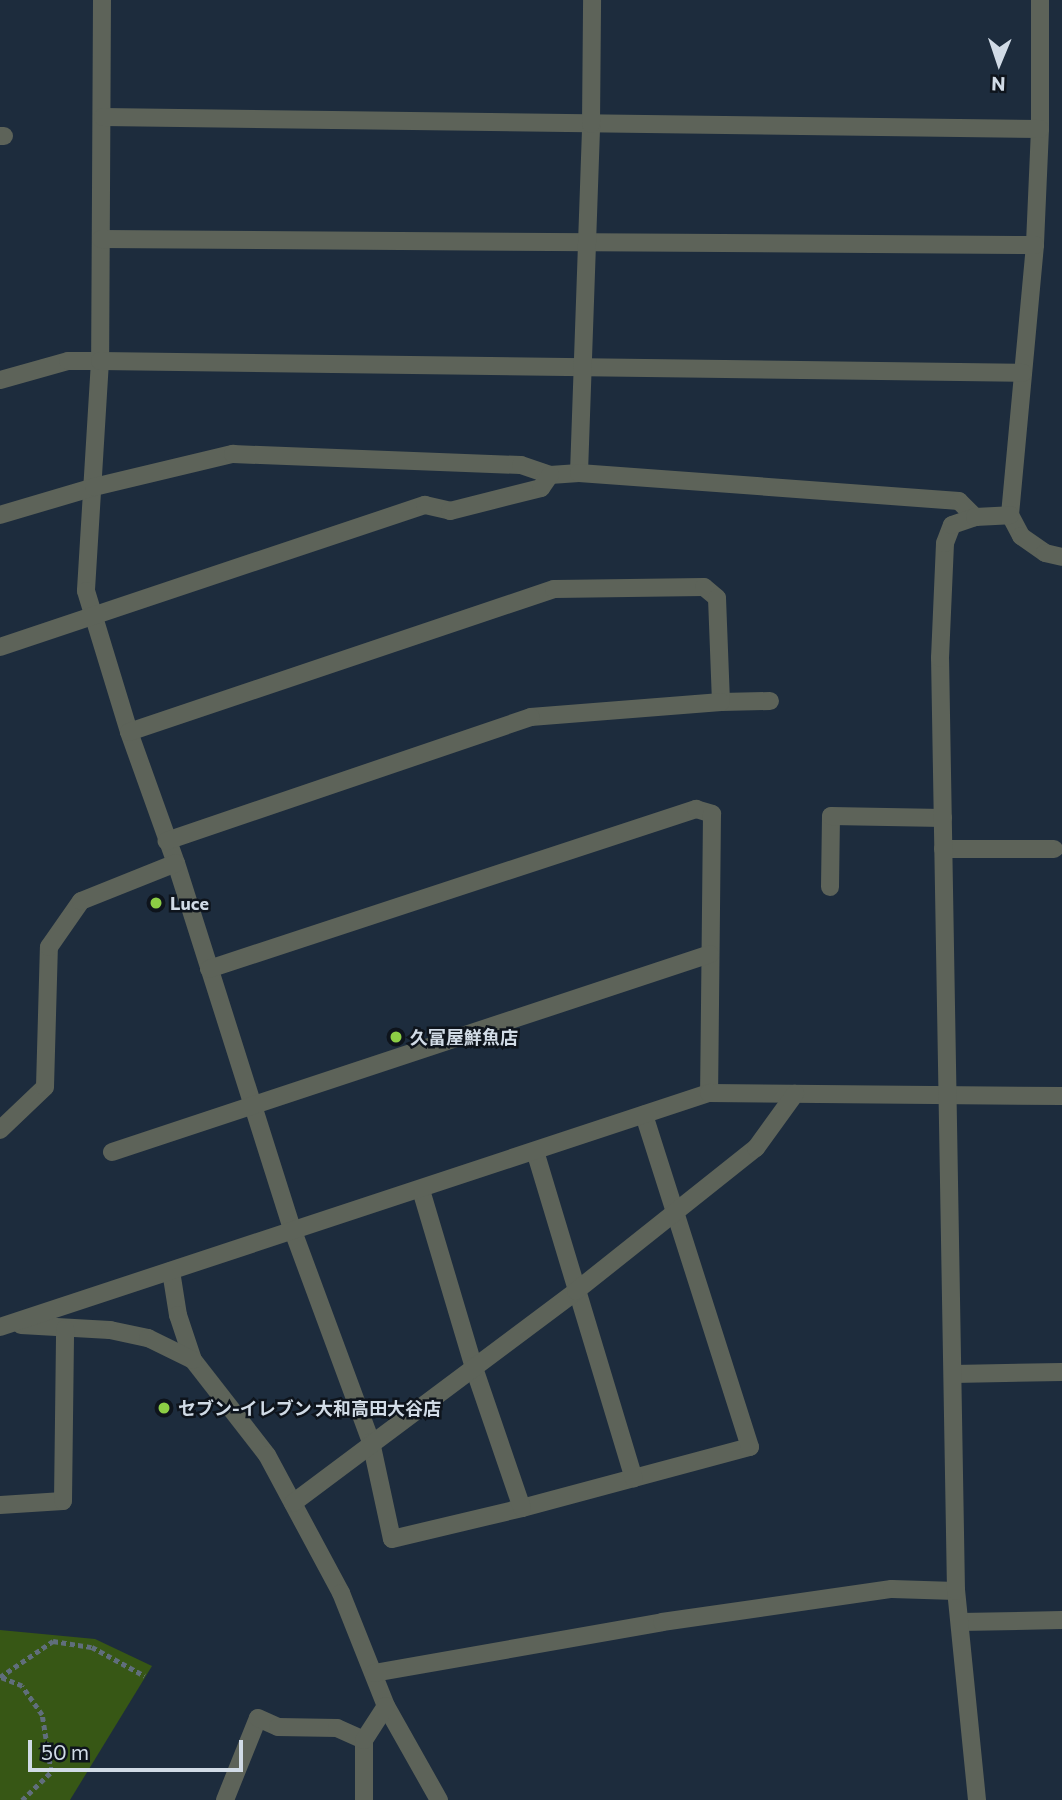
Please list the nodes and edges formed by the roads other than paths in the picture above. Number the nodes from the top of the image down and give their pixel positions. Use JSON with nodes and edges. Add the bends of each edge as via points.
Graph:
{"nodes":[{"id":1,"x":102,"y":0,"type":"edge"},
{"id":2,"x":592,"y":0,"type":"edge"},
{"id":3,"x":1040,"y":0,"type":"edge"},
{"id":4,"x":103,"y":117,"type":"junction"},
{"id":5,"x":591,"y":124,"type":"junction"},
{"id":6,"x":1040,"y":129,"type":"junction"},
{"id":7,"x":101,"y":239,"type":"junction"},
{"id":8,"x":587,"y":240,"type":"junction"},
{"id":9,"x":1035,"y":245,"type":"junction"},
{"id":10,"x":100,"y":361,"type":"junction"},
{"id":11,"x":582,"y":366,"type":"junction"},
{"id":12,"x":1023,"y":373,"type":"junction"},
{"id":13,"x":0,"y":380,"type":"edge"},
{"id":14,"x":579,"y":473,"type":"junction"},
{"id":15,"x":550,"y":475,"type":"junction"},
{"id":16,"x":94,"y":486,"type":"junction"},
{"id":17,"x":1010,"y":515,"type":"junction"},
{"id":18,"x":0,"y":516,"type":"edge"},
{"id":19,"x":975,"y":517,"type":"junction"},
{"id":20,"x":1062,"y":557,"type":"edge"},
{"id":21,"x":95,"y":615,"type":"junction"},
{"id":22,"x":0,"y":647,"type":"edge"},
{"id":23,"x":770,"y":701,"type":"dead end"},
{"id":24,"x":721,"y":702,"type":"junction"},
{"id":25,"x":128,"y":732,"type":"junction"},
{"id":26,"x":943,"y":818,"type":"junction"},
{"id":27,"x":167,"y":841,"type":"junction"},
{"id":28,"x":943,"y":849,"type":"junction"},
{"id":29,"x":1054,"y":849,"type":"dead end"},
{"id":30,"x":176,"y":863,"type":"junction"},
{"id":31,"x":830,"y":887,"type":"dead end"},
{"id":32,"x":710,"y":954,"type":"junction"},
{"id":33,"x":209,"y":969,"type":"junction"},
{"id":34,"x":709,"y":1093,"type":"junction"},
{"id":35,"x":795,"y":1094,"type":"junction"},
{"id":36,"x":947,"y":1095,"type":"junction"},
{"id":37,"x":1062,"y":1096,"type":"edge"},
{"id":38,"x":253,"y":1104,"type":"junction"},
{"id":39,"x":644,"y":1114,"type":"junction"},
{"id":40,"x":0,"y":1130,"type":"edge"},
{"id":41,"x":535,"y":1151,"type":"junction"},
{"id":42,"x":112,"y":1152,"type":"dead end"},
{"id":43,"x":421,"y":1190,"type":"junction"},
{"id":44,"x":676,"y":1211,"type":"junction"},
{"id":45,"x":293,"y":1231,"type":"junction"},
{"id":46,"x":171,"y":1271,"type":"junction"},
{"id":47,"x":576,"y":1291,"type":"junction"},
{"id":48,"x":7,"y":1326,"type":"edge"},
{"id":49,"x":65,"y":1329,"type":"junction"},
{"id":50,"x":193,"y":1360,"type":"junction"},
{"id":51,"x":474,"y":1368,"type":"junction"},
{"id":52,"x":1062,"y":1372,"type":"edge"},
{"id":53,"x":953,"y":1374,"type":"junction"},
{"id":54,"x":371,"y":1442,"type":"junction"},
{"id":55,"x":634,"y":1478,"type":"junction"},
{"id":56,"x":293,"y":1503,"type":"junction"},
{"id":57,"x":0,"y":1505,"type":"edge"},
{"id":58,"x":522,"y":1508,"type":"junction"},
{"id":59,"x":956,"y":1591,"type":"junction"},
{"id":60,"x":1062,"y":1620,"type":"edge"},
{"id":61,"x":960,"y":1622,"type":"junction"},
{"id":62,"x":374,"y":1672,"type":"junction"},
{"id":63,"x":386,"y":1706,"type":"junction"},
{"id":64,"x":364,"y":1740,"type":"junction"},
{"id":65,"x":225,"y":1800,"type":"edge"},
{"id":66,"x":364,"y":1800,"type":"edge"},
{"id":67,"x":439,"y":1800,"type":"edge"},
{"id":68,"x":977,"y":1800,"type":"edge"}],
"edges":[{"from":1,"to":4,"type":"street"},
{"from":2,"to":5,"type":"street"},
{"from":3,"to":6,"type":"street"},
{"from":4,"to":5,"type":"street"},
{"from":4,"to":7,"type":"street"},
{"from":5,"to":6,"type":"street"},
{"from":5,"to":8,"type":"street"},
{"from":6,"to":9,"type":"street"},
{"from":7,"to":8,"type":"street"},
{"from":7,"to":10,"type":"street"},
{"from":8,"to":9,"type":"street"},
{"from":8,"to":11,"type":"street"},
{"from":9,"to":12,"type":"street"},
{"from":10,"to":11,"type":"street"},
{"from":10,"to":13,"type":"street","via":[[68,361]]},
{"from":10,"to":16,"type":"street"},
{"from":11,"to":12,"type":"street"},
{"from":11,"to":14,"type":"street"},
{"from":12,"to":17,"type":"street"},
{"from":14,"to":15,"type":"street"},
{"from":14,"to":19,"type":"street","via":[[959,501]]},
{"from":15,"to":16,"type":"street","via":[[521,465],[233,454]]},
{"from":15,"to":21,"type":"street","via":[[541,488],[450,511],[425,505]]},
{"from":16,"to":18,"type":"street"},
{"from":16,"to":21,"type":"street","via":[[86,591]]},
{"from":17,"to":19,"type":"street"},
{"from":17,"to":20,"type":"street","via":[[1021,536],[1045,553]]},
{"from":19,"to":26,"type":"street","via":[[952,525],[945,543],[940,658]]},
{"from":21,"to":22,"type":"street"},
{"from":21,"to":25,"type":"street"},
{"from":23,"to":24,"type":"street"},
{"from":24,"to":25,"type":"street","via":[[717,598],[704,587],[554,589]]},
{"from":24,"to":27,"type":"street","via":[[531,717]]},
{"from":25,"to":27,"type":"street"},
{"from":26,"to":28,"type":"street"},
{"from":26,"to":31,"type":"street","via":[[831,816]]},
{"from":27,"to":30,"type":"street"},
{"from":28,"to":29,"type":"street"},
{"from":28,"to":36,"type":"street"},
{"from":30,"to":33,"type":"street"},
{"from":30,"to":40,"type":"street","via":[[81,901],[48,947],[45,1087]]},
{"from":32,"to":33,"type":"street","via":[[712,814],[696,808]]},
{"from":32,"to":34,"type":"street"},
{"from":32,"to":38,"type":"street"},
{"from":33,"to":38,"type":"street"},
{"from":34,"to":35,"type":"street"},
{"from":34,"to":39,"type":"street"},
{"from":35,"to":36,"type":"street"},
{"from":35,"to":44,"type":"street","via":[[756,1147]]},
{"from":36,"to":37,"type":"street"},
{"from":36,"to":53,"type":"street"},
{"from":38,"to":42,"type":"street"},
{"from":38,"to":45,"type":"street"},
{"from":39,"to":41,"type":"street"},
{"from":39,"to":44,"type":"street"},
{"from":41,"to":43,"type":"street"},
{"from":41,"to":47,"type":"street"},
{"from":43,"to":45,"type":"street"},
{"from":43,"to":51,"type":"street"},
{"from":44,"to":47,"type":"street"},
{"from":44,"to":55,"type":"street","via":[[750,1447]]},
{"from":45,"to":46,"type":"street"},
{"from":45,"to":54,"type":"street"},
{"from":46,"to":48,"type":"street"},
{"from":46,"to":50,"type":"street","via":[[178,1315]]},
{"from":47,"to":51,"type":"street"},
{"from":47,"to":55,"type":"street"},
{"from":48,"to":49,"type":"street"},
{"from":49,"to":50,"type":"street","via":[[110,1330],[148,1338]]},
{"from":49,"to":57,"type":"street","via":[[63,1501]]},
{"from":50,"to":56,"type":"street","via":[[244,1422]]},
{"from":51,"to":54,"type":"street"},
{"from":51,"to":58,"type":"street"},
{"from":52,"to":53,"type":"street"},
{"from":53,"to":59,"type":"street"},
{"from":54,"to":56,"type":"street"},
{"from":54,"to":58,"type":"street","via":[[392,1539]]},
{"from":55,"to":58,"type":"street"},
{"from":56,"to":62,"type":"street","via":[[341,1593]]},
{"from":59,"to":61,"type":"street"},
{"from":59,"to":62,"type":"street","via":[[891,1589],[662,1622]]},
{"from":60,"to":61,"type":"street"},
{"from":61,"to":68,"type":"street"},
{"from":62,"to":63,"type":"street"},
{"from":63,"to":64,"type":"street"},
{"from":63,"to":67,"type":"street"},
{"from":64,"to":65,"type":"street","via":[[337,1728],[278,1727],[258,1718]]},
{"from":64,"to":66,"type":"street"}]}
